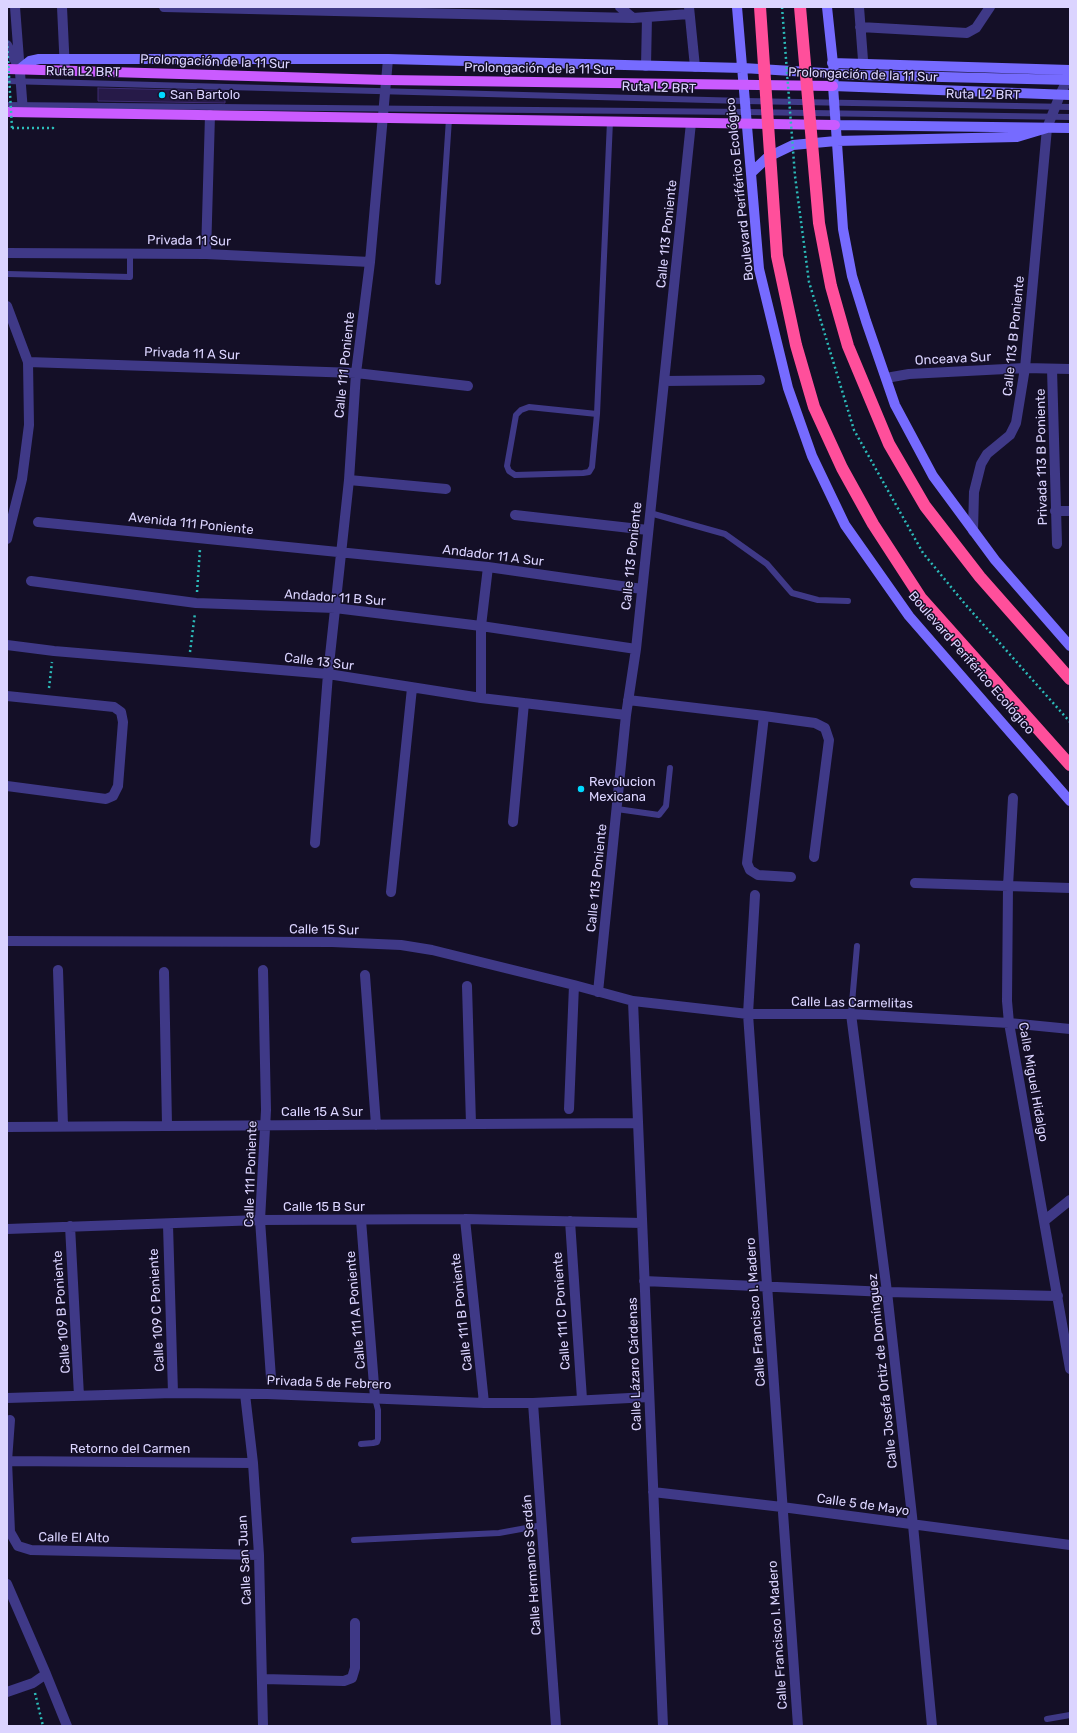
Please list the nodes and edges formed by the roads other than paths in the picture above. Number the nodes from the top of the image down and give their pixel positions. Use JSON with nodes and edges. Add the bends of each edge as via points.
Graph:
{"nodes":[{"id":1,"x":15,"y":7,"type":"edge"},
{"id":2,"x":62,"y":7,"type":"edge"},
{"id":3,"x":164,"y":7,"type":"edge"},
{"id":4,"x":620,"y":7,"type":"edge"},
{"id":5,"x":737,"y":7,"type":"edge"},
{"id":6,"x":760,"y":7,"type":"edge"},
{"id":7,"x":800,"y":7,"type":"edge"},
{"id":8,"x":827,"y":7,"type":"edge"},
{"id":9,"x":859,"y":7,"type":"edge"},
{"id":10,"x":990,"y":7,"type":"edge"},
{"id":11,"x":288,"y":8,"type":"edge"},
{"id":12,"x":689,"y":11,"type":"edge"},
{"id":13,"x":647,"y":17,"type":"junction"},
{"id":14,"x":633,"y":18,"type":"junction"},
{"id":15,"x":860,"y":27,"type":"junction"},
{"id":16,"x":7,"y":45,"type":"edge"},
{"id":17,"x":63,"y":58,"type":"junction"},
{"id":18,"x":388,"y":59,"type":"junction"},
{"id":19,"x":863,"y":60,"type":"dead end"},
{"id":20,"x":832,"y":63,"type":"junction"},
{"id":21,"x":646,"y":66,"type":"junction"},
{"id":22,"x":695,"y":67,"type":"junction"},
{"id":23,"x":744,"y":68,"type":"junction"},
{"id":24,"x":7,"y":69,"type":"edge"},
{"id":25,"x":20,"y":69,"type":"junction"},
{"id":26,"x":65,"y":71,"type":"junction"},
{"id":27,"x":834,"y":73,"type":"junction"},
{"id":28,"x":1069,"y":76,"type":"edge"},
{"id":29,"x":386,"y":80,"type":"junction"},
{"id":30,"x":7,"y":81,"type":"edge"},
{"id":31,"x":21,"y":82,"type":"junction"},
{"id":32,"x":744,"y":85,"type":"junction"},
{"id":33,"x":833,"y":86,"type":"junction"},
{"id":34,"x":385,"y":90,"type":"junction"},
{"id":35,"x":1065,"y":95,"type":"edge"},
{"id":36,"x":7,"y":105,"type":"edge"},
{"id":37,"x":745,"y":106,"type":"junction"},
{"id":38,"x":1070,"y":107,"type":"edge"},
{"id":39,"x":834,"y":108,"type":"junction"},
{"id":40,"x":23,"y":109,"type":"junction"},
{"id":41,"x":7,"y":112,"type":"edge"},
{"id":42,"x":1053,"y":112,"type":"junction"},
{"id":43,"x":384,"y":114,"type":"junction"},
{"id":44,"x":210,"y":115,"type":"junction"},
{"id":45,"x":1070,"y":117,"type":"edge"},
{"id":46,"x":449,"y":119,"type":"junction"},
{"id":47,"x":610,"y":121,"type":"junction"},
{"id":48,"x":691,"y":123,"type":"junction"},
{"id":49,"x":747,"y":123,"type":"junction"},
{"id":50,"x":835,"y":125,"type":"junction"},
{"id":51,"x":1047,"y":128,"type":"junction"},
{"id":52,"x":1070,"y":128,"type":"edge"},
{"id":53,"x":836,"y":140,"type":"junction"},
{"id":54,"x":751,"y":173,"type":"junction"},
{"id":55,"x":7,"y":253,"type":"edge"},
{"id":56,"x":130,"y":253,"type":"junction"},
{"id":57,"x":206,"y":254,"type":"junction"},
{"id":58,"x":370,"y":262,"type":"junction"},
{"id":59,"x":7,"y":274,"type":"edge"},
{"id":60,"x":438,"y":282,"type":"dead end"},
{"id":61,"x":7,"y":306,"type":"edge"},
{"id":62,"x":28,"y":362,"type":"junction"},
{"id":63,"x":1026,"y":368,"type":"junction"},
{"id":64,"x":1052,"y":369,"type":"junction"},
{"id":65,"x":1070,"y":369,"type":"edge"},
{"id":66,"x":356,"y":373,"type":"junction"},
{"id":67,"x":886,"y":378,"type":"junction"},
{"id":68,"x":760,"y":380,"type":"dead end"},
{"id":69,"x":664,"y":381,"type":"junction"},
{"id":70,"x":468,"y":386,"type":"dead end"},
{"id":71,"x":598,"y":414,"type":"junction"},
{"id":72,"x":349,"y":480,"type":"junction"},
{"id":73,"x":446,"y":489,"type":"dead end"},
{"id":74,"x":1056,"y":511,"type":"junction"},
{"id":75,"x":1070,"y":511,"type":"edge"},
{"id":76,"x":650,"y":513,"type":"junction"},
{"id":77,"x":515,"y":515,"type":"dead end"},
{"id":78,"x":38,"y":522,"type":"dead end"},
{"id":79,"x":648,"y":530,"type":"junction"},
{"id":80,"x":973,"y":531,"type":"junction"},
{"id":81,"x":7,"y":540,"type":"edge"},
{"id":82,"x":1057,"y":544,"type":"dead end"},
{"id":83,"x":341,"y":552,"type":"junction"},
{"id":84,"x":488,"y":567,"type":"junction"},
{"id":85,"x":31,"y":581,"type":"dead end"},
{"id":86,"x":642,"y":589,"type":"junction"},
{"id":87,"x":848,"y":601,"type":"dead end"},
{"id":88,"x":335,"y":608,"type":"junction"},
{"id":89,"x":481,"y":626,"type":"junction"},
{"id":90,"x":7,"y":645,"type":"edge"},
{"id":91,"x":1070,"y":646,"type":"edge"},
{"id":92,"x":636,"y":649,"type":"junction"},
{"id":93,"x":328,"y":674,"type":"junction"},
{"id":94,"x":1070,"y":679,"type":"edge"},
{"id":95,"x":412,"y":688,"type":"junction"},
{"id":96,"x":7,"y":696,"type":"edge"},
{"id":97,"x":481,"y":698,"type":"junction"},
{"id":98,"x":628,"y":700,"type":"junction"},
{"id":99,"x":524,"y":704,"type":"junction"},
{"id":100,"x":626,"y":716,"type":"junction"},
{"id":101,"x":764,"y":716,"type":"junction"},
{"id":102,"x":1070,"y":765,"type":"edge"},
{"id":103,"x":670,"y":768,"type":"dead end"},
{"id":104,"x":7,"y":786,"type":"edge"},
{"id":105,"x":1013,"y":798,"type":"dead end"},
{"id":106,"x":1070,"y":801,"type":"edge"},
{"id":107,"x":617,"y":810,"type":"junction"},
{"id":108,"x":513,"y":822,"type":"dead end"},
{"id":109,"x":315,"y":843,"type":"dead end"},
{"id":110,"x":814,"y":857,"type":"dead end"},
{"id":111,"x":791,"y":877,"type":"dead end"},
{"id":112,"x":915,"y":883,"type":"dead end"},
{"id":113,"x":1008,"y":886,"type":"junction"},
{"id":114,"x":1070,"y":888,"type":"edge"},
{"id":115,"x":391,"y":892,"type":"dead end"},
{"id":116,"x":755,"y":895,"type":"dead end"},
{"id":117,"x":7,"y":941,"type":"edge"},
{"id":118,"x":857,"y":946,"type":"dead end"},
{"id":119,"x":58,"y":970,"type":"dead end"},
{"id":120,"x":263,"y":970,"type":"dead end"},
{"id":121,"x":164,"y":972,"type":"dead end"},
{"id":122,"x":366,"y":975,"type":"dead end"},
{"id":123,"x":574,"y":985,"type":"junction"},
{"id":124,"x":467,"y":986,"type":"dead end"},
{"id":125,"x":598,"y":992,"type":"junction"},
{"id":126,"x":633,"y":1001,"type":"junction"},
{"id":127,"x":748,"y":1014,"type":"junction"},
{"id":128,"x":851,"y":1014,"type":"junction"},
{"id":129,"x":1008,"y":1023,"type":"junction"},
{"id":130,"x":1070,"y":1029,"type":"edge"},
{"id":131,"x":569,"y":1109,"type":"dead end"},
{"id":132,"x":638,"y":1123,"type":"junction"},
{"id":133,"x":471,"y":1124,"type":"junction"},
{"id":134,"x":167,"y":1125,"type":"junction"},
{"id":135,"x":266,"y":1125,"type":"junction"},
{"id":136,"x":376,"y":1125,"type":"junction"},
{"id":137,"x":63,"y":1126,"type":"junction"},
{"id":138,"x":7,"y":1127,"type":"edge"},
{"id":139,"x":1070,"y":1200,"type":"edge"},
{"id":140,"x":465,"y":1219,"type":"junction"},
{"id":141,"x":260,"y":1220,"type":"junction"},
{"id":142,"x":361,"y":1220,"type":"junction"},
{"id":143,"x":570,"y":1220,"type":"junction"},
{"id":144,"x":1044,"y":1221,"type":"junction"},
{"id":145,"x":642,"y":1223,"type":"junction"},
{"id":146,"x":168,"y":1225,"type":"junction"},
{"id":147,"x":70,"y":1226,"type":"junction"},
{"id":148,"x":7,"y":1229,"type":"edge"},
{"id":149,"x":644,"y":1281,"type":"junction"},
{"id":150,"x":768,"y":1286,"type":"junction"},
{"id":151,"x":887,"y":1292,"type":"junction"},
{"id":152,"x":1058,"y":1296,"type":"junction"},
{"id":153,"x":1070,"y":1369,"type":"edge"},
{"id":154,"x":271,"y":1378,"type":"dead end"},
{"id":155,"x":173,"y":1394,"type":"junction"},
{"id":156,"x":245,"y":1394,"type":"junction"},
{"id":157,"x":79,"y":1396,"type":"junction"},
{"id":158,"x":649,"y":1396,"type":"junction"},
{"id":159,"x":7,"y":1398,"type":"edge"},
{"id":160,"x":375,"y":1398,"type":"junction"},
{"id":161,"x":582,"y":1399,"type":"junction"},
{"id":162,"x":484,"y":1403,"type":"junction"},
{"id":163,"x":533,"y":1403,"type":"junction"},
{"id":164,"x":10,"y":1420,"type":"dead end"},
{"id":165,"x":361,"y":1444,"type":"dead end"},
{"id":166,"x":7,"y":1461,"type":"edge"},
{"id":167,"x":254,"y":1463,"type":"junction"},
{"id":168,"x":653,"y":1492,"type":"junction"},
{"id":169,"x":782,"y":1506,"type":"junction"},
{"id":170,"x":913,"y":1525,"type":"junction"},
{"id":171,"x":543,"y":1526,"type":"junction"},
{"id":172,"x":354,"y":1540,"type":"dead end"},
{"id":173,"x":1070,"y":1545,"type":"edge"},
{"id":174,"x":258,"y":1555,"type":"junction"},
{"id":175,"x":7,"y":1584,"type":"edge"},
{"id":176,"x":10,"y":1604,"type":"edge"},
{"id":177,"x":355,"y":1623,"type":"dead end"},
{"id":178,"x":46,"y":1674,"type":"junction"},
{"id":179,"x":262,"y":1679,"type":"junction"},
{"id":180,"x":7,"y":1692,"type":"edge"},
{"id":181,"x":1070,"y":1714,"type":"edge"},
{"id":182,"x":1047,"y":1719,"type":"dead end"},
{"id":183,"x":67,"y":1726,"type":"edge"},
{"id":184,"x":263,"y":1726,"type":"edge"},
{"id":185,"x":556,"y":1726,"type":"edge"},
{"id":186,"x":663,"y":1726,"type":"edge"},
{"id":187,"x":798,"y":1726,"type":"edge"},
{"id":188,"x":932,"y":1726,"type":"edge"}],
"edges":[{"from":1,"to":25,"type":"street"},
{"from":2,"to":17,"type":"street"},
{"from":3,"to":11,"type":"street"},
{"from":4,"to":14,"type":"street"},
{"from":5,"to":23,"type":"street","name":"Boulevard Periférico Ecológico"},
{"from":6,"to":102,"type":"highway","name":"Boulevard Periférico Ecológico","bridge":true,"via":[[777,256],[796,345],[814,407],[842,468],[873,524],[921,598]]},
{"from":7,"to":94,"type":"highway","bridge":true,"via":[[819,223],[831,286],[848,346],[889,444],[925,506],[980,577]]},
{"from":8,"to":20,"type":"street"},
{"from":9,"to":15,"type":"street"},
{"from":10,"to":15,"type":"street","via":[[976,28],[967,33]]},
{"from":11,"to":14,"type":"street"},
{"from":12,"to":13,"type":"street"},
{"from":12,"to":22,"type":"street"},
{"from":13,"to":14,"type":"street"},
{"from":13,"to":21,"type":"street"},
{"from":15,"to":19,"type":"street"},
{"from":16,"to":25,"type":"street"},
{"from":17,"to":18,"type":"street"},
{"from":17,"to":25,"type":"street","via":[[30,61]]},
{"from":17,"to":26,"type":"street"},
{"from":18,"to":21,"type":"street"},
{"from":18,"to":29,"type":"street","name":"Calle 111 Poniente"},
{"from":20,"to":27,"type":"street"},
{"from":20,"to":28,"type":"street"},
{"from":21,"to":22,"type":"street"},
{"from":22,"to":23,"type":"street"},
{"from":23,"to":27,"type":"street"},
{"from":23,"to":32,"type":"street","name":"Boulevard Periférico Ecológico"},
{"from":24,"to":25,"type":"main road","name":"Prolongación de la 11 Sur"},
{"from":25,"to":26,"type":"main road","name":"Prolongación de la 11 Sur"},
{"from":25,"to":31,"type":"street"},
{"from":26,"to":29,"type":"main road","name":"Prolongación de la 11 Sur"},
{"from":27,"to":28,"type":"street"},
{"from":27,"to":33,"type":"street"},
{"from":28,"to":35,"type":"street","name":"Calle 113 B Poniente"},
{"from":29,"to":32,"type":"main road","name":"Prolongación de la 11 Sur"},
{"from":29,"to":34,"type":"street","name":"Calle 111 Poniente"},
{"from":30,"to":31,"type":"lane","name":"Ruta L2 BRT"},
{"from":31,"to":34,"type":"lane","name":"Ruta L2 BRT"},
{"from":31,"to":40,"type":"street"},
{"from":32,"to":33,"type":"main road","name":"Prolongación de la 11 Sur"},
{"from":32,"to":37,"type":"street","name":"Boulevard Periférico Ecológico"},
{"from":33,"to":35,"type":"street","name":"Prolongación de la 11 Sur"},
{"from":33,"to":39,"type":"street"},
{"from":34,"to":37,"type":"lane","name":"Ruta L2 BRT"},
{"from":34,"to":43,"type":"street","name":"Calle 111 Poniente"},
{"from":35,"to":42,"type":"street","name":"Calle 113 B Poniente"},
{"from":36,"to":40,"type":"lane","name":"Ruta L2 BRT"},
{"from":37,"to":39,"type":"lane","name":"Ruta L2 BRT"},
{"from":37,"to":39,"type":"lane","name":"Ruta L2 BRT"},
{"from":37,"to":43,"type":"lane","name":"Ruta L2 BRT"},
{"from":37,"to":49,"type":"street","name":"Boulevard Periférico Ecológico"},
{"from":38,"to":42,"type":"lane","name":"Ruta L2 BRT"},
{"from":39,"to":42,"type":"lane","name":"Ruta L2 BRT"},
{"from":39,"to":42,"type":"lane","name":"Ruta L2 BRT"},
{"from":39,"to":50,"type":"street"},
{"from":40,"to":41,"type":"main road"},
{"from":40,"to":43,"type":"lane","name":"Ruta L2 BRT"},
{"from":40,"to":44,"type":"main road"},
{"from":42,"to":45,"type":"lane","name":"Ruta L2 BRT"},
{"from":42,"to":51,"type":"street","name":"Calle 113 B Poniente"},
{"from":43,"to":44,"type":"main road"},
{"from":43,"to":46,"type":"main road"},
{"from":43,"to":58,"type":"street","name":"Calle 111 Poniente"},
{"from":44,"to":57,"type":"street"},
{"from":46,"to":47,"type":"main road"},
{"from":46,"to":60,"type":"lane"},
{"from":47,"to":48,"type":"main road"},
{"from":47,"to":71,"type":"lane"},
{"from":48,"to":49,"type":"main road"},
{"from":48,"to":69,"type":"street","name":"Calle 113 Poniente"},
{"from":49,"to":50,"type":"main road"},
{"from":49,"to":54,"type":"street","name":"Boulevard Periférico Ecológico"},
{"from":50,"to":51,"type":"street"},
{"from":50,"to":53,"type":"street"},
{"from":51,"to":52,"type":"street"},
{"from":51,"to":53,"type":"street","via":[[1017,137]]},
{"from":51,"to":63,"type":"street","name":"Calle 113 B Poniente"},
{"from":53,"to":54,"type":"street","via":[[793,145],[768,157]]},
{"from":53,"to":67,"type":"street","via":[[843,229],[852,276]]},
{"from":54,"to":106,"type":"street","name":"Boulevard Periférico Ecológico","via":[[759,269],[788,388],[812,456],[845,525],[909,616]]},
{"from":55,"to":56,"type":"street","name":"Privada 11 Sur"},
{"from":56,"to":57,"type":"street","name":"Privada 11 Sur"},
{"from":56,"to":59,"type":"lane","via":[[130,277]]},
{"from":57,"to":58,"type":"street","name":"Privada 11 Sur"},
{"from":58,"to":66,"type":"street","name":"Calle 111 Poniente"},
{"from":61,"to":62,"type":"street"},
{"from":62,"to":66,"type":"street","name":"Privada 11 A Sur"},
{"from":62,"to":81,"type":"street","via":[[29,425],[22,479]]},
{"from":63,"to":64,"type":"street","name":"Onceava Sur"},
{"from":63,"to":67,"type":"street","name":"Onceava Sur","via":[[910,374]]},
{"from":63,"to":80,"type":"street","name":"Calle 113 B Poniente","via":[[1014,430],[983,459],[974,492]]},
{"from":64,"to":65,"type":"street","name":"Onceava Sur"},
{"from":64,"to":74,"type":"street","name":"Privada 113 B Poniente"},
{"from":66,"to":70,"type":"street","name":"Privada 11 A Sur"},
{"from":66,"to":72,"type":"street","name":"Calle 111 Poniente"},
{"from":67,"to":80,"type":"street","via":[[908,433],[933,476]]},
{"from":68,"to":69,"type":"street"},
{"from":69,"to":76,"type":"street","name":"Calle 113 Poniente"},
{"from":71,"to":71,"type":"lane","via":[[592,467],[589,472],[515,475],[509,471],[507,466],[516,415],[521,410],[529,407]]},
{"from":72,"to":73,"type":"street"},
{"from":72,"to":83,"type":"street","name":"Calle 111 Poniente"},
{"from":74,"to":75,"type":"street"},
{"from":74,"to":82,"type":"street","name":"Privada 113 B Poniente"},
{"from":76,"to":79,"type":"street","name":"Calle 113 Poniente"},
{"from":76,"to":87,"type":"lane","via":[[725,534],[767,564],[792,593],[818,600]]},
{"from":77,"to":79,"type":"street"},
{"from":78,"to":83,"type":"street","name":"Avenida 111 Poniente"},
{"from":79,"to":86,"type":"street","name":"Calle 113 Poniente"},
{"from":80,"to":91,"type":"street"},
{"from":83,"to":84,"type":"street","name":"Andador 11 A Sur"},
{"from":83,"to":88,"type":"street","name":"Calle 111 Poniente"},
{"from":84,"to":86,"type":"street","name":"Andador 11 A Sur"},
{"from":84,"to":89,"type":"street"},
{"from":85,"to":88,"type":"street","name":"Andador 11 B Sur","via":[[196,603]]},
{"from":86,"to":92,"type":"street","name":"Calle 113 Poniente"},
{"from":88,"to":89,"type":"street","name":"Andador 11 B Sur"},
{"from":88,"to":93,"type":"street","name":"Calle 111 Poniente"},
{"from":89,"to":92,"type":"street","name":"Andador 11 B Sur"},
{"from":89,"to":97,"type":"street"},
{"from":90,"to":93,"type":"street","name":"Calle 13 Sur"},
{"from":92,"to":98,"type":"street","name":"Calle 113 Poniente"},
{"from":93,"to":95,"type":"street","name":"Calle 13 Sur"},
{"from":93,"to":109,"type":"street","name":"Calle 111 Poniente"},
{"from":95,"to":97,"type":"street","name":"Calle 13 Sur"},
{"from":95,"to":115,"type":"street"},
{"from":96,"to":104,"type":"street","via":[[114,707],[121,712],[123,722],[118,786],[113,796],[106,799]]},
{"from":97,"to":99,"type":"street","name":"Calle 13 Sur"},
{"from":98,"to":100,"type":"street","name":"Calle 113 Poniente"},
{"from":98,"to":101,"type":"street"},
{"from":99,"to":100,"type":"street","name":"Calle 13 Sur"},
{"from":99,"to":108,"type":"street"},
{"from":100,"to":107,"type":"street","name":"Calle 113 Poniente"},
{"from":101,"to":110,"type":"street","via":[[815,723],[825,728],[829,740]]},
{"from":101,"to":111,"type":"street","via":[[747,863],[750,870],[758,875]]},
{"from":103,"to":107,"type":"lane","via":[[666,806],[659,815]]},
{"from":105,"to":113,"type":"street","name":"Calle Miguel Hidalgo"},
{"from":107,"to":125,"type":"street","name":"Calle 113 Poniente"},
{"from":112,"to":113,"type":"street"},
{"from":113,"to":114,"type":"street"},
{"from":113,"to":129,"type":"street","name":"Calle Miguel Hidalgo"},
{"from":116,"to":127,"type":"street","name":"Calle Francisco I. Madero"},
{"from":117,"to":123,"type":"street","name":"Calle 15 Sur","via":[[324,942],[400,945],[432,950]]},
{"from":118,"to":128,"type":"lane"},
{"from":119,"to":137,"type":"street"},
{"from":120,"to":135,"type":"street","name":"Calle 111 Poniente"},
{"from":121,"to":134,"type":"street"},
{"from":122,"to":136,"type":"street"},
{"from":123,"to":125,"type":"street","name":"Calle 15 Sur"},
{"from":123,"to":131,"type":"street"},
{"from":124,"to":133,"type":"street"},
{"from":125,"to":126,"type":"street","name":"Calle 15 Sur"},
{"from":126,"to":127,"type":"street","name":"Calle Las Carmelitas"},
{"from":126,"to":132,"type":"street","name":"Calle Lázaro Cárdenas"},
{"from":127,"to":128,"type":"street","name":"Calle Las Carmelitas"},
{"from":127,"to":150,"type":"street","name":"Calle Francisco I. Madero"},
{"from":128,"to":129,"type":"street","name":"Calle Las Carmelitas"},
{"from":128,"to":151,"type":"street","name":"Calle Josefa Ortiz de Domínguez"},
{"from":129,"to":130,"type":"street","name":"Calle Las Carmelitas"},
{"from":129,"to":144,"type":"street","name":"Calle Miguel Hidalgo"},
{"from":132,"to":133,"type":"street","name":"Calle 15 A Sur"},
{"from":132,"to":145,"type":"street","name":"Calle Lázaro Cárdenas"},
{"from":133,"to":136,"type":"street","name":"Calle 15 A Sur"},
{"from":134,"to":135,"type":"street","name":"Calle 15 A Sur"},
{"from":134,"to":137,"type":"street","name":"Calle 15 A Sur"},
{"from":135,"to":136,"type":"street","name":"Calle 15 A Sur"},
{"from":135,"to":141,"type":"street","name":"Calle 111 Poniente"},
{"from":137,"to":138,"type":"street","name":"Calle 15 A Sur"},
{"from":139,"to":144,"type":"street"},
{"from":140,"to":142,"type":"street","name":"Calle 15 B Sur"},
{"from":140,"to":143,"type":"street","name":"Calle 15 B Sur"},
{"from":140,"to":162,"type":"street","name":"Calle 111 B Poniente"},
{"from":141,"to":142,"type":"street","name":"Calle 15 B Sur"},
{"from":141,"to":146,"type":"street","name":"Calle 15 B Sur"},
{"from":141,"to":154,"type":"street","name":"Calle 111 Poniente"},
{"from":142,"to":160,"type":"street","name":"Calle 111 A Poniente"},
{"from":143,"to":145,"type":"street","name":"Calle 15 B Sur"},
{"from":143,"to":161,"type":"street","name":"Calle 111 C Poniente"},
{"from":144,"to":152,"type":"street","name":"Calle Miguel Hidalgo"},
{"from":145,"to":149,"type":"street","name":"Calle Lázaro Cárdenas"},
{"from":146,"to":147,"type":"street","name":"Calle 15 B Sur"},
{"from":146,"to":155,"type":"street","name":"Calle 109 C Poniente"},
{"from":147,"to":148,"type":"street","name":"Calle 15 B Sur"},
{"from":147,"to":157,"type":"street","name":"Calle 109 B Poniente","via":[[80,1377]]},
{"from":149,"to":150,"type":"street"},
{"from":149,"to":158,"type":"street","name":"Calle Lázaro Cárdenas"},
{"from":150,"to":151,"type":"street"},
{"from":150,"to":169,"type":"street","name":"Calle Francisco I. Madero"},
{"from":151,"to":152,"type":"street"},
{"from":151,"to":170,"type":"street","name":"Calle Josefa Ortiz de Domínguez"},
{"from":152,"to":153,"type":"street","name":"Calle Miguel Hidalgo"},
{"from":155,"to":156,"type":"street","name":"Privada 5 de Febrero"},
{"from":155,"to":157,"type":"street","name":"Privada 5 de Febrero"},
{"from":156,"to":160,"type":"street","name":"Privada 5 de Febrero"},
{"from":156,"to":167,"type":"street","name":"Calle San Juan"},
{"from":157,"to":159,"type":"street","name":"Privada 5 de Febrero"},
{"from":158,"to":161,"type":"street","name":"Privada 5 de Febrero"},
{"from":158,"to":168,"type":"street","name":"Calle Lázaro Cárdenas"},
{"from":160,"to":162,"type":"street","name":"Privada 5 de Febrero"},
{"from":160,"to":165,"type":"lane","via":[[378,1410],[378,1439],[373,1444]]},
{"from":161,"to":163,"type":"street","name":"Privada 5 de Febrero"},
{"from":162,"to":163,"type":"street","name":"Privada 5 de Febrero"},
{"from":163,"to":171,"type":"street","name":"Calle Hermanos Serdán"},
{"from":164,"to":166,"type":"street","name":"Calle El Alto"},
{"from":166,"to":167,"type":"street","name":"Retorno del Carmen"},
{"from":166,"to":174,"type":"street","name":"Calle El Alto","via":[[10,1532],[18,1546],[31,1550]]},
{"from":167,"to":174,"type":"street","name":"Calle San Juan"},
{"from":168,"to":169,"type":"street","name":"Calle 5 de Mayo"},
{"from":168,"to":186,"type":"street","name":"Calle Lázaro Cárdenas"},
{"from":169,"to":170,"type":"street","name":"Calle 5 de Mayo"},
{"from":169,"to":187,"type":"street","name":"Calle Francisco I. Madero"},
{"from":170,"to":173,"type":"street","name":"Calle 5 de Mayo"},
{"from":170,"to":188,"type":"street","name":"Calle Josefa Ortiz de Domínguez"},
{"from":171,"to":172,"type":"lane","via":[[499,1532]]},
{"from":171,"to":185,"type":"street","name":"Calle Hermanos Serdán"},
{"from":174,"to":179,"type":"street","name":"Calle San Juan"},
{"from":175,"to":176,"type":"street"},
{"from":176,"to":178,"type":"street"},
{"from":177,"to":179,"type":"street","via":[[355,1668],[352,1678],[344,1681]]},
{"from":178,"to":180,"type":"street","via":[[33,1683]]},
{"from":178,"to":183,"type":"street"},
{"from":179,"to":184,"type":"street","name":"Calle San Juan"},
{"from":181,"to":182,"type":"lane"}]}
